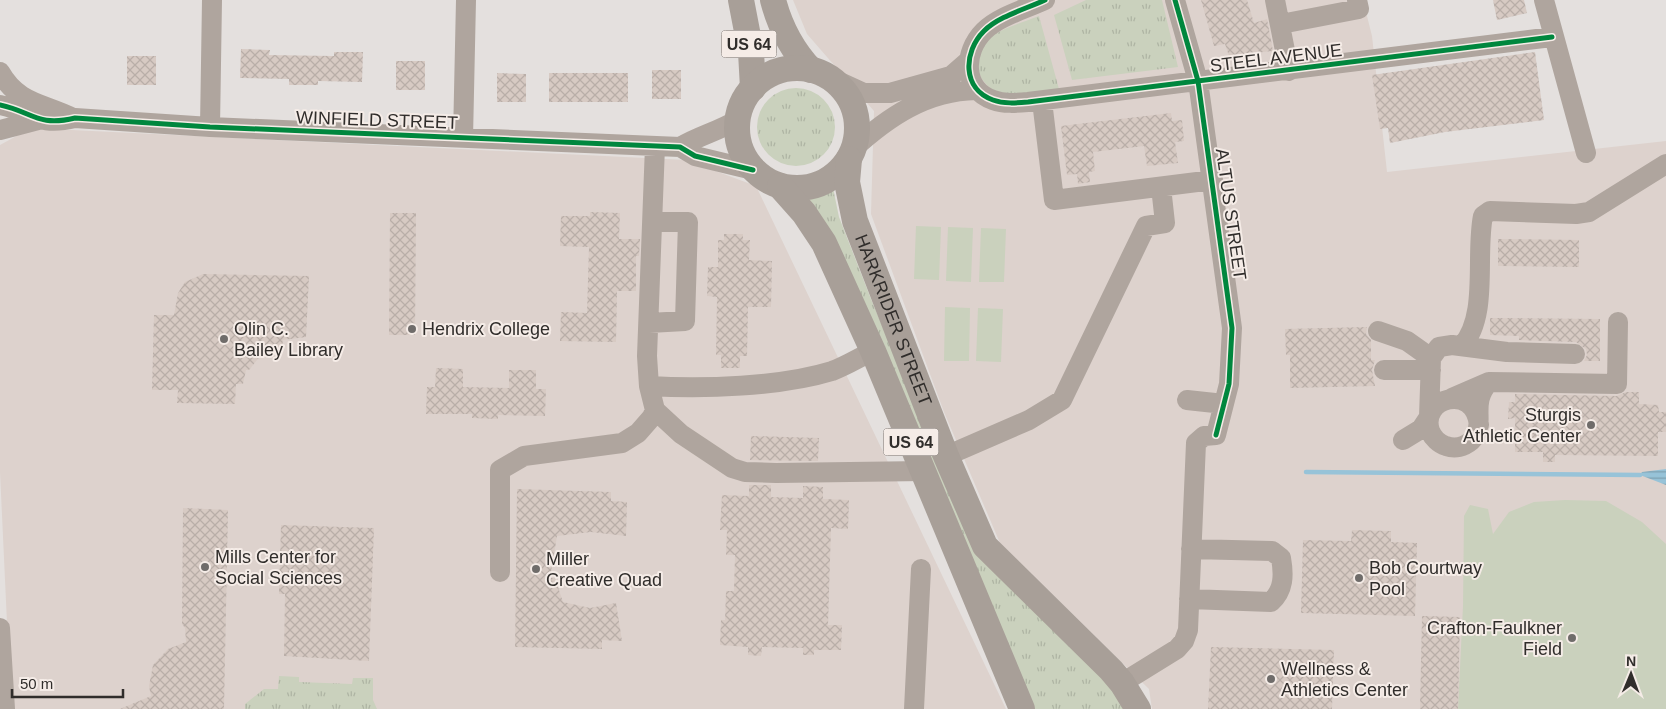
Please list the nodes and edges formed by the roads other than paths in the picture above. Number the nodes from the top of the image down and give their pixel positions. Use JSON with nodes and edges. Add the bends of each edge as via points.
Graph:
{"nodes":[{"id":1,"x":212,"y":0,"type":"edge"},
{"id":2,"x":466,"y":0,"type":"edge"},
{"id":3,"x":741,"y":0,"type":"edge"},
{"id":4,"x":773,"y":0,"type":"edge"},
{"id":5,"x":1045,"y":0,"type":"edge"},
{"id":6,"x":1175,"y":0,"type":"edge"},
{"id":7,"x":1275,"y":0,"type":"edge"},
{"id":8,"x":1356,"y":0,"type":"edge"},
{"id":9,"x":1544,"y":0,"type":"edge"},
{"id":10,"x":1004,"y":8,"type":"edge"},
{"id":11,"x":1281,"y":24,"type":"junction"},
{"id":12,"x":1552,"y":37,"type":"junction"},
{"id":13,"x":967,"y":62,"type":"junction"},
{"id":14,"x":1289,"y":71,"type":"junction"},
{"id":15,"x":0,"y":72,"type":"edge"},
{"id":16,"x":819,"y":73,"type":"junction"},
{"id":17,"x":0,"y":77,"type":"edge"},
{"id":18,"x":1198,"y":81,"type":"junction"},
{"id":19,"x":753,"y":88,"type":"junction"},
{"id":20,"x":976,"y":90,"type":"junction"},
{"id":21,"x":1042,"y":101,"type":"junction"},
{"id":22,"x":0,"y":105,"type":"edge"},
{"id":23,"x":75,"y":118,"type":"junction"},
{"id":24,"x":38,"y":120,"type":"junction"},
{"id":25,"x":737,"y":120,"type":"junction"},
{"id":26,"x":210,"y":127,"type":"junction"},
{"id":27,"x":0,"y":130,"type":"edge"},
{"id":28,"x":463,"y":138,"type":"junction"},
{"id":29,"x":654,"y":146,"type":"junction"},
{"id":30,"x":680,"y":147,"type":"junction"},
{"id":31,"x":1586,"y":153,"type":"dead end"},
{"id":32,"x":851,"y":154,"type":"junction"},
{"id":33,"x":1666,"y":164,"type":"edge"},
{"id":34,"x":753,"y":170,"type":"junction"},
{"id":35,"x":1213,"y":180,"type":"junction"},
{"id":36,"x":780,"y":186,"type":"junction"},
{"id":37,"x":1161,"y":186,"type":"junction"},
{"id":38,"x":653,"y":222,"type":"junction"},
{"id":39,"x":1618,"y":322,"type":"dead end"},
{"id":40,"x":649,"y":323,"type":"junction"},
{"id":41,"x":1378,"y":331,"type":"dead end"},
{"id":42,"x":1462,"y":346,"type":"junction"},
{"id":43,"x":873,"y":351,"type":"junction"},
{"id":44,"x":1575,"y":354,"type":"dead end"},
{"id":45,"x":1431,"y":364,"type":"junction"},
{"id":46,"x":1384,"y":370,"type":"dead end"},
{"id":47,"x":1489,"y":382,"type":"junction"},
{"id":48,"x":649,"y":386,"type":"junction"},
{"id":49,"x":1452,"y":398,"type":"junction"},
{"id":50,"x":1187,"y":400,"type":"dead end"},
{"id":51,"x":1224,"y":404,"type":"junction"},
{"id":52,"x":655,"y":410,"type":"junction"},
{"id":53,"x":1429,"y":417,"type":"junction"},
{"id":54,"x":1478,"y":425,"type":"junction"},
{"id":55,"x":1441,"y":444,"type":"junction"},
{"id":56,"x":946,"y":456,"type":"junction"},
{"id":57,"x":924,"y":471,"type":"junction"},
{"id":58,"x":1191,"y":549,"type":"junction"},
{"id":59,"x":921,"y":569,"type":"dead end"},
{"id":60,"x":500,"y":572,"type":"dead end"},
{"id":61,"x":1189,"y":599,"type":"junction"},
{"id":62,"x":0,"y":628,"type":"edge"},
{"id":63,"x":1122,"y":683,"type":"junction"},
{"id":64,"x":5,"y":709,"type":"edge"},
{"id":65,"x":914,"y":709,"type":"edge"},
{"id":66,"x":1022,"y":709,"type":"edge"},
{"id":67,"x":1138,"y":709,"type":"edge"}],
"edges":[{"from":1,"to":26,"type":"street"},
{"from":2,"to":28,"type":"street"},
{"from":3,"to":19,"type":"main road","number":"US 64","via":[[753,67]]},
{"from":4,"to":16,"type":"main road","number":"US 64","via":[[787,38],[801,60]]},
{"from":5,"to":10,"type":"street"},
{"from":6,"to":18,"type":"street","name":"ALTUS STREET"},
{"from":7,"to":11,"type":"street"},
{"from":8,"to":11,"type":"street","via":[[1359,9]]},
{"from":9,"to":12,"type":"street"},
{"from":10,"to":13,"type":"street","via":[[996,22],[979,36]]},
{"from":11,"to":14,"type":"street"},
{"from":12,"to":14,"type":"street","name":"STEEL AVENUE"},
{"from":12,"to":31,"type":"street"},
{"from":13,"to":16,"type":"street","via":[[951,76],[939,81],[890,93],[864,93]]},
{"from":13,"to":20,"type":"street"},
{"from":14,"to":18,"type":"street","name":"STEEL AVENUE"},
{"from":15,"to":17,"type":"street"},
{"from":15,"to":23,"type":"street","name":"WINFIELD STREET","via":[[11,89],[24,99]]},
{"from":16,"to":19,"type":"main road","via":[[796,68],[776,72]]},
{"from":16,"to":32,"type":"main road","via":[[840,87],[850,101],[856,118]]},
{"from":18,"to":21,"type":"street","name":"STEEL AVENUE"},
{"from":18,"to":35,"type":"street","name":"ALTUS STREET"},
{"from":19,"to":25,"type":"main road","via":[[741,105]]},
{"from":20,"to":21,"type":"street","name":"STEEL AVENUE","via":[[1001,102]]},
{"from":20,"to":32,"type":"street","via":[[959,90],[909,107],[889,118]]},
{"from":21,"to":37,"type":"street","via":[[1054,200]]},
{"from":22,"to":24,"type":"street","name":"WINFIELD STREET","via":[[16,108]]},
{"from":23,"to":24,"type":"street","name":"WINFIELD STREET","via":[[58,122]]},
{"from":23,"to":26,"type":"street","name":"WINFIELD STREET"},
{"from":24,"to":27,"type":"street"},
{"from":25,"to":30,"type":"street","name":"WINFIELD STREET"},
{"from":25,"to":34,"type":"main road","via":[[743,155]]},
{"from":26,"to":28,"type":"street","name":"WINFIELD STREET"},
{"from":28,"to":29,"type":"street","name":"WINFIELD STREET"},
{"from":29,"to":30,"type":"street","name":"WINFIELD STREET"},
{"from":29,"to":38,"type":"street"},
{"from":30,"to":34,"type":"street","name":"WINFIELD STREET","via":[[695,156]]},
{"from":32,"to":36,"type":"main road","via":[[826,180],[808,187]]},
{"from":32,"to":56,"type":"main road","name":"HARKRIDER STREET","number":"US 64","via":[[847,182],[855,221]]},
{"from":33,"to":42,"type":"street","via":[[1589,212],[1490,211],[1482,216],[1476,315]]},
{"from":34,"to":36,"type":"main road"},
{"from":35,"to":37,"type":"street"},
{"from":35,"to":51,"type":"street","name":"ALTUS STREET","via":[[1232,328],[1229,384]]},
{"from":36,"to":43,"type":"main road","name":"HARKRIDER STREET","number":"US 64","via":[[824,243]]},
{"from":37,"to":56,"type":"street","via":[[1165,223],[1146,226],[1062,400],[1029,420]]},
{"from":38,"to":40,"type":"street"},
{"from":38,"to":40,"type":"street","via":[[688,222],[685,321]]},
{"from":39,"to":47,"type":"street","via":[[1617,384]]},
{"from":40,"to":48,"type":"street"},
{"from":41,"to":45,"type":"street","via":[[1407,341]]},
{"from":42,"to":44,"type":"street","via":[[1507,352]]},
{"from":42,"to":45,"type":"street","via":[[1439,347]]},
{"from":43,"to":48,"type":"street","via":[[834,370],[808,377],[723,387]]},
{"from":43,"to":57,"type":"main road","name":"HARKRIDER STREET","number":"US 64"},
{"from":45,"to":46,"type":"street"},
{"from":45,"to":53,"type":"street"},
{"from":47,"to":49,"type":"street"},
{"from":47,"to":54,"type":"street","via":[[1480,391]]},
{"from":48,"to":52,"type":"street"},
{"from":49,"to":53,"type":"street","via":[[1438,404]]},
{"from":49,"to":54,"type":"street","via":[[1460,399],[1474,409]]},
{"from":50,"to":51,"type":"street"},
{"from":51,"to":58,"type":"street","name":"ALTUS STREET","via":[[1216,434],[1204,436],[1196,442]]},
{"from":52,"to":57,"type":"street","via":[[681,434],[732,468],[745,472]]},
{"from":52,"to":60,"type":"street","via":[[638,433],[622,443],[524,456],[500,470]]},
{"from":53,"to":55,"type":"street","via":[[1431,432]]},
{"from":53,"to":55,"type":"street","via":[[1421,429],[1403,440],[1422,439]]},
{"from":54,"to":55,"type":"street","via":[[1476,433],[1464,446],[1456,448]]},
{"from":56,"to":63,"type":"main road","name":"HARKRIDER STREET","number":"US 64","via":[[985,546]]},
{"from":57,"to":66,"type":"main road","name":"HARKRIDER STREET","number":"US 64"},
{"from":58,"to":61,"type":"street"},
{"from":58,"to":61,"type":"street","via":[[1272,551],[1281,558],[1284,577],[1278,596],[1271,602]]},
{"from":59,"to":65,"type":"street"},
{"from":61,"to":63,"type":"street","via":[[1188,630],[1184,641],[1177,649]]},
{"from":62,"to":64,"type":"street"},
{"from":63,"to":67,"type":"main road","name":"HARKRIDER STREET","number":"US 64"}]}
